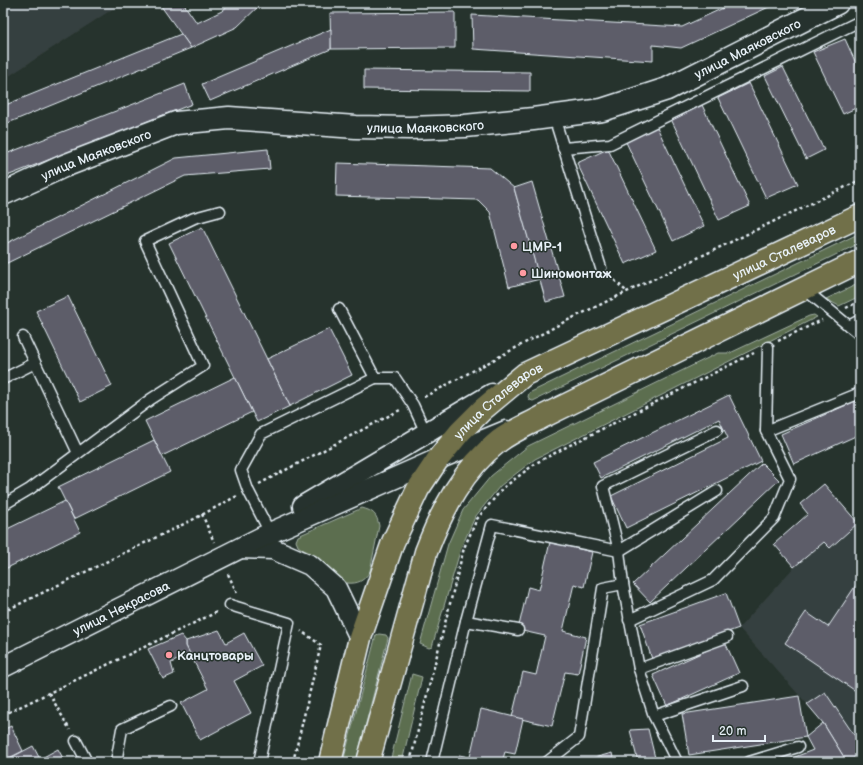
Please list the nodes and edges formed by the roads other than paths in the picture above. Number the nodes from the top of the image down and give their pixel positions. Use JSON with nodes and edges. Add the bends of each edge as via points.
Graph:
{"nodes":[{"id":1,"x":837,"y":3,"type":"edge"},
{"id":2,"x":860,"y":21,"type":"edge"},
{"id":3,"x":554,"y":117,"type":"junction"},
{"id":4,"x":563,"y":148,"type":"junction"},
{"id":5,"x":3,"y":194,"type":"edge"},
{"id":6,"x":220,"y":211,"type":"dead end"},
{"id":7,"x":860,"y":216,"type":"edge"},
{"id":8,"x":860,"y":261,"type":"edge"},
{"id":9,"x":601,"y":268,"type":"road end"},
{"id":10,"x":803,"y":288,"type":"junction"},
{"id":11,"x":339,"y":309,"type":"dead end"},
{"id":12,"x":860,"y":320,"type":"edge"},
{"id":13,"x":849,"y":326,"type":"junction"},
{"id":14,"x":860,"y":335,"type":"edge"},
{"id":15,"x":23,"y":337,"type":"dead end"},
{"id":16,"x":768,"y":347,"type":"road end"},
{"id":17,"x":36,"y":363,"type":"junction"},
{"id":18,"x":525,"y":374,"type":"junction"},
{"id":19,"x":3,"y":378,"type":"edge"},
{"id":20,"x":375,"y":378,"type":"junction"},
{"id":21,"x":860,"y":393,"type":"edge"},
{"id":22,"x":544,"y":416,"type":"junction"},
{"id":23,"x":717,"y":430,"type":"dead end"},
{"id":24,"x":766,"y":431,"type":"junction"},
{"id":25,"x":426,"y":433,"type":"junction"},
{"id":26,"x":78,"y":453,"type":"junction"},
{"id":27,"x":438,"y":459,"type":"junction"},
{"id":28,"x":717,"y":492,"type":"dead end"},
{"id":29,"x":3,"y":505,"type":"edge"},
{"id":30,"x":269,"y":530,"type":"junction"},
{"id":31,"x":239,"y":548,"type":"junction"},
{"id":32,"x":619,"y":551,"type":"junction"},
{"id":33,"x":623,"y":584,"type":"junction"},
{"id":34,"x":230,"y":605,"type":"road end"},
{"id":35,"x":629,"y":620,"type":"junction"},
{"id":36,"x":466,"y":622,"type":"junction"},
{"id":37,"x":518,"y":630,"type":"dead end"},
{"id":38,"x":727,"y":637,"type":"dead end"},
{"id":39,"x":360,"y":638,"type":"junction"},
{"id":40,"x":4,"y":663,"type":"edge"},
{"id":41,"x":639,"y":670,"type":"junction"},
{"id":42,"x":743,"y":686,"type":"dead end"},
{"id":43,"x":171,"y":706,"type":"dead end"},
{"id":44,"x":654,"y":716,"type":"junction"},
{"id":45,"x":76,"y":741,"type":"road end"},
{"id":46,"x":798,"y":747,"type":"dead end"},
{"id":47,"x":88,"y":762,"type":"edge"},
{"id":48,"x":116,"y":762,"type":"edge"},
{"id":49,"x":259,"y":762,"type":"edge"},
{"id":50,"x":330,"y":762,"type":"edge"},
{"id":51,"x":368,"y":762,"type":"edge"},
{"id":52,"x":432,"y":762,"type":"edge"},
{"id":53,"x":547,"y":762,"type":"edge"},
{"id":54,"x":678,"y":762,"type":"edge"},
{"id":55,"x":749,"y":762,"type":"edge"}],
"edges":[{"from":1,"to":3,"type":"main road","name":"улица Маяковского","via":[[668,89],[602,110]]},
{"from":2,"to":4,"type":"lane","via":[[610,144]]},
{"from":3,"to":4,"type":"lane"},
{"from":3,"to":5,"type":"main road","name":"улица Маяковского","via":[[465,126],[409,128],[356,128],[229,118],[176,123],[64,166]]},
{"from":4,"to":9,"type":"lane"},
{"from":6,"to":26,"type":"lane","via":[[194,218],[145,241],[203,366],[151,399]]},
{"from":7,"to":18,"type":"main road","name":"улица Сталеваров"},
{"from":8,"to":10,"type":"main road"},
{"from":10,"to":13,"type":"lane"},
{"from":10,"to":22,"type":"main road"},
{"from":11,"to":20,"type":"lane"},
{"from":12,"to":13,"type":"lane"},
{"from":13,"to":14,"type":"lane"},
{"from":15,"to":17,"type":"lane"},
{"from":16,"to":24,"type":"lane"},
{"from":17,"to":19,"type":"lane"},
{"from":17,"to":26,"type":"lane"},
{"from":18,"to":25,"type":"street"},
{"from":18,"to":27,"type":"main road","name":"улица Сталеваров","via":[[483,409]]},
{"from":20,"to":25,"type":"lane","via":[[395,378],[412,403]]},
{"from":20,"to":30,"type":"lane","via":[[261,434],[241,470],[248,490]]},
{"from":21,"to":24,"type":"lane"},
{"from":22,"to":27,"type":"street"},
{"from":22,"to":51,"type":"main road","via":[[500,440],[480,457],[462,480],[436,525],[426,552]]},
{"from":23,"to":32,"type":"lane","via":[[603,486]]},
{"from":24,"to":35,"type":"lane","via":[[790,479],[774,518],[713,580]]},
{"from":25,"to":30,"type":"street"},
{"from":26,"to":29,"type":"lane","via":[[30,489]]},
{"from":27,"to":30,"type":"street"},
{"from":27,"to":39,"type":"main road","name":"улица Сталеваров","via":[[418,490],[393,542]]},
{"from":28,"to":32,"type":"lane"},
{"from":30,"to":31,"type":"street","name":"улица Некрасова"},
{"from":31,"to":39,"type":"street","via":[[273,549],[310,564],[336,588]]},
{"from":31,"to":40,"type":"street","name":"улица Некрасова"},
{"from":32,"to":33,"type":"lane"},
{"from":32,"to":36,"type":"lane","via":[[492,525]]},
{"from":33,"to":35,"type":"lane"},
{"from":33,"to":53,"type":"lane","via":[[603,588],[579,737]]},
{"from":34,"to":49,"type":"lane","via":[[289,623]]},
{"from":35,"to":41,"type":"lane"},
{"from":36,"to":37,"type":"lane"},
{"from":36,"to":52,"type":"lane"},
{"from":38,"to":41,"type":"lane"},
{"from":39,"to":50,"type":"main road","name":"улица Сталеваров"},
{"from":41,"to":44,"type":"lane"},
{"from":42,"to":44,"type":"lane"},
{"from":43,"to":48,"type":"lane","via":[[122,729]]},
{"from":44,"to":54,"type":"lane"},
{"from":45,"to":47,"type":"lane"},
{"from":46,"to":55,"type":"lane"}]}
